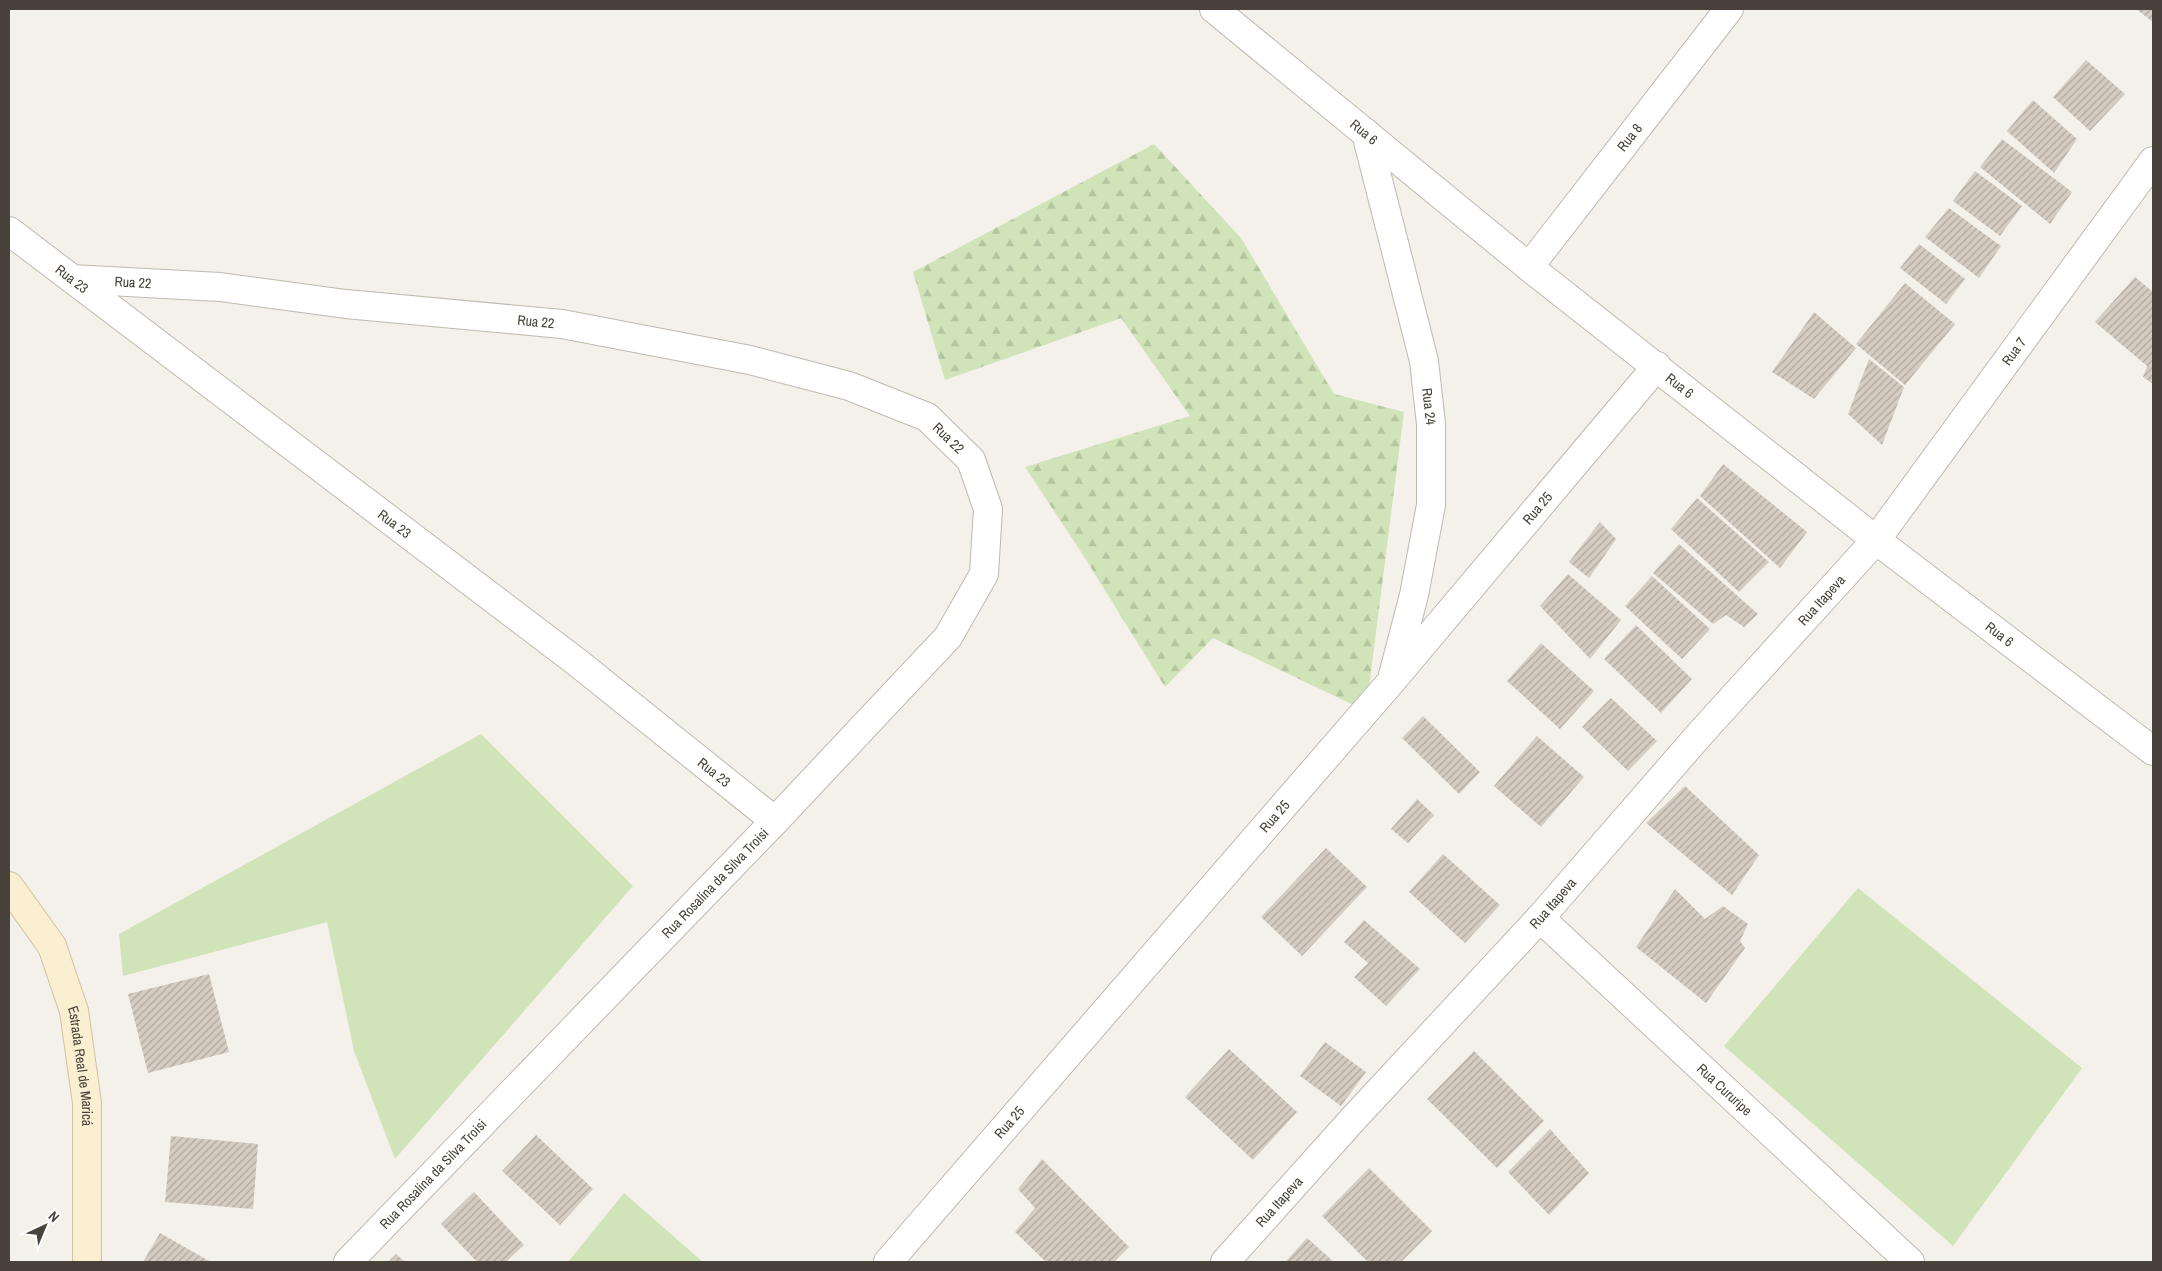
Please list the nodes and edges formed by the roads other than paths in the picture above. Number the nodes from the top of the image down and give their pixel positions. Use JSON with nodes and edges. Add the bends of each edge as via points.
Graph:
{"nodes":[{"id":1,"x":1214,"y":9,"type":"edge"},
{"id":2,"x":1729,"y":9,"type":"edge"},
{"id":3,"x":1366,"y":133,"type":"junction"},
{"id":4,"x":2153,"y":161,"type":"edge"},
{"id":5,"x":9,"y":231,"type":"edge"},
{"id":6,"x":1529,"y":267,"type":"junction"},
{"id":7,"x":72,"y":279,"type":"junction"},
{"id":8,"x":1657,"y":366,"type":"junction"},
{"id":9,"x":971,"y":460,"type":"joint"},
{"id":10,"x":1876,"y":540,"type":"junction"},
{"id":11,"x":1390,"y":683,"type":"junction"},
{"id":12,"x":2153,"y":751,"type":"edge"},
{"id":13,"x":775,"y":821,"type":"junction"},
{"id":14,"x":9,"y":886,"type":"edge"},
{"id":15,"x":1540,"y":918,"type":"junction"},
{"id":16,"x":87,"y":1262,"type":"edge"},
{"id":17,"x":348,"y":1262,"type":"edge"},
{"id":18,"x":888,"y":1262,"type":"edge"},
{"id":19,"x":1225,"y":1262,"type":"edge"},
{"id":20,"x":1910,"y":1262,"type":"edge"}],
"edges":[{"from":1,"to":3,"type":"street","name":"Rua 6"},
{"from":2,"to":6,"type":"street","name":"Rua 8"},
{"from":3,"to":6,"type":"street","name":"Rua 6"},
{"from":3,"to":11,"type":"street","name":"Rua 24","via":[[1424,361],[1431,424],[1432,505],[1414,595]]},
{"from":4,"to":10,"type":"street","name":"Rua 7"},
{"from":5,"to":7,"type":"street","name":"Rua 23"},
{"from":6,"to":8,"type":"street","name":"Rua 6"},
{"from":7,"to":9,"type":"street","name":"Rua 22","via":[[220,287],[346,304],[562,324],[750,360],[849,386],[927,417]]},
{"from":7,"to":13,"type":"street","name":"Rua 23","via":[[578,663]]},
{"from":8,"to":10,"type":"street","name":"Rua 6"},
{"from":8,"to":11,"type":"street","name":"Rua 25"},
{"from":9,"to":13,"type":"street","name":"Rua Rosalina da Silva Troisi","via":[[988,509],[984,574],[948,637]]},
{"from":10,"to":12,"type":"street","name":"Rua 6"},
{"from":10,"to":15,"type":"street","name":"Rua Itapeva","via":[[1700,734]]},
{"from":11,"to":18,"type":"street","name":"Rua 25"},
{"from":13,"to":17,"type":"street","name":"Rua Rosalina da Silva Troisi"},
{"from":14,"to":16,"type":"main road","name":"Estrada Real de Maricá","via":[[52,946],[74,1011],[88,1102]]},
{"from":15,"to":19,"type":"street","name":"Rua Itapeva"},
{"from":15,"to":20,"type":"street","name":"Rua Cururipe"}]}
